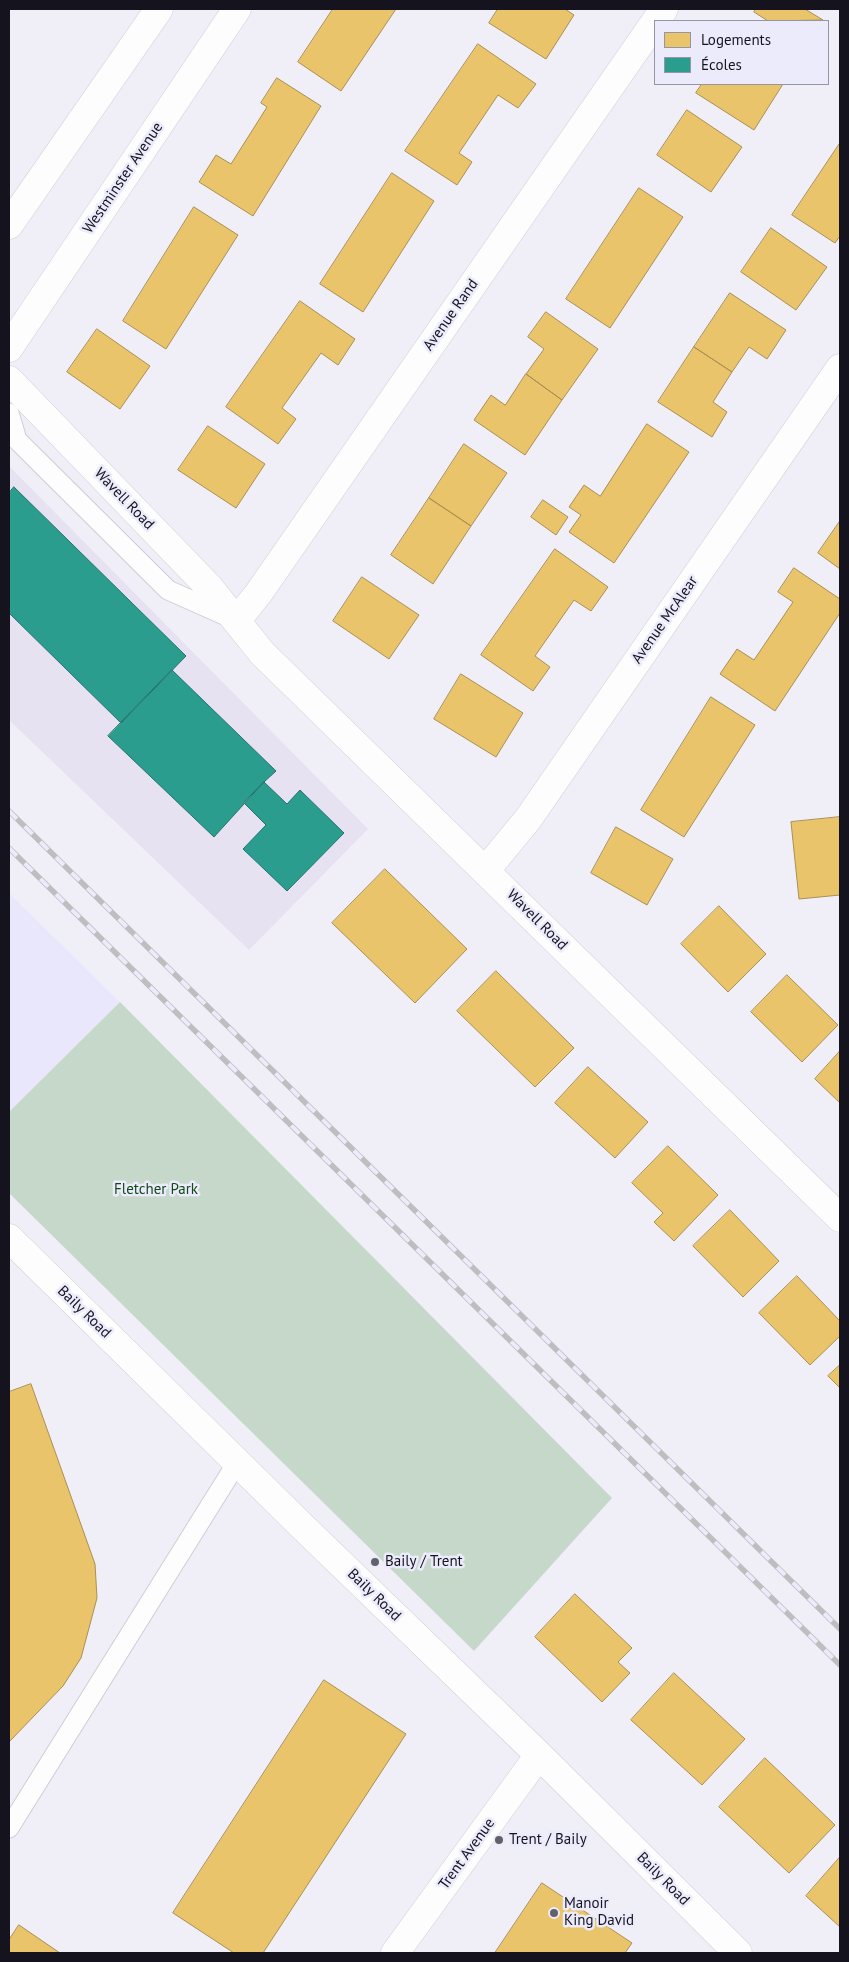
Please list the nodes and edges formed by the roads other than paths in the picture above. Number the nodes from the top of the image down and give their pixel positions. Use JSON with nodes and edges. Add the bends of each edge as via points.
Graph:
{"nodes":[{"id":1,"x":159,"y":9,"type":"edge"},
{"id":2,"x":237,"y":9,"type":"edge"},
{"id":3,"x":664,"y":9,"type":"edge"},
{"id":4,"x":656,"y":20,"type":"edge"},
{"id":5,"x":654,"y":23,"type":"edge"},
{"id":6,"x":9,"y":225,"type":"edge"},
{"id":7,"x":9,"y":348,"type":"edge"},
{"id":8,"x":840,"y":368,"type":"edge"},
{"id":9,"x":9,"y":380,"type":"edge"},
{"id":10,"x":9,"y":413,"type":"edge"},
{"id":11,"x":237,"y":620,"type":"junction"},
{"id":12,"x":486,"y":870,"type":"junction"},
{"id":13,"x":840,"y":1218,"type":"edge"},
{"id":14,"x":9,"y":1238,"type":"edge"},
{"id":15,"x":238,"y":1462,"type":"junction"},
{"id":16,"x":539,"y":1755,"type":"junction"},
{"id":17,"x":9,"y":1828,"type":"edge"},
{"id":18,"x":395,"y":1953,"type":"edge"},
{"id":19,"x":738,"y":1953,"type":"edge"}],
"edges":[{"from":1,"to":6,"type":"street"},
{"from":2,"to":7,"type":"street","name":"Westminster Avenue"},
{"from":3,"to":4,"type":"street","name":"Avenue Rand"},
{"from":5,"to":11,"type":"street","name":"Avenue Rand"},
{"from":8,"to":12,"type":"street","name":"Avenue McAlear","via":[[528,819]]},
{"from":9,"to":11,"type":"street","name":"Wavell Road"},
{"from":10,"to":11,"type":"lane","name":"Wavell Road","via":[[17,440],[168,590]]},
{"from":11,"to":12,"type":"street","name":"Wavell Road","via":[[262,653]]},
{"from":12,"to":13,"type":"street","name":"Wavell Road"},
{"from":14,"to":15,"type":"street","name":"Baily Road"},
{"from":15,"to":16,"type":"street","name":"Baily Road"},
{"from":15,"to":17,"type":"lane"},
{"from":16,"to":18,"type":"street","name":"Trent Avenue"},
{"from":16,"to":19,"type":"street","name":"Baily Road"}]}
